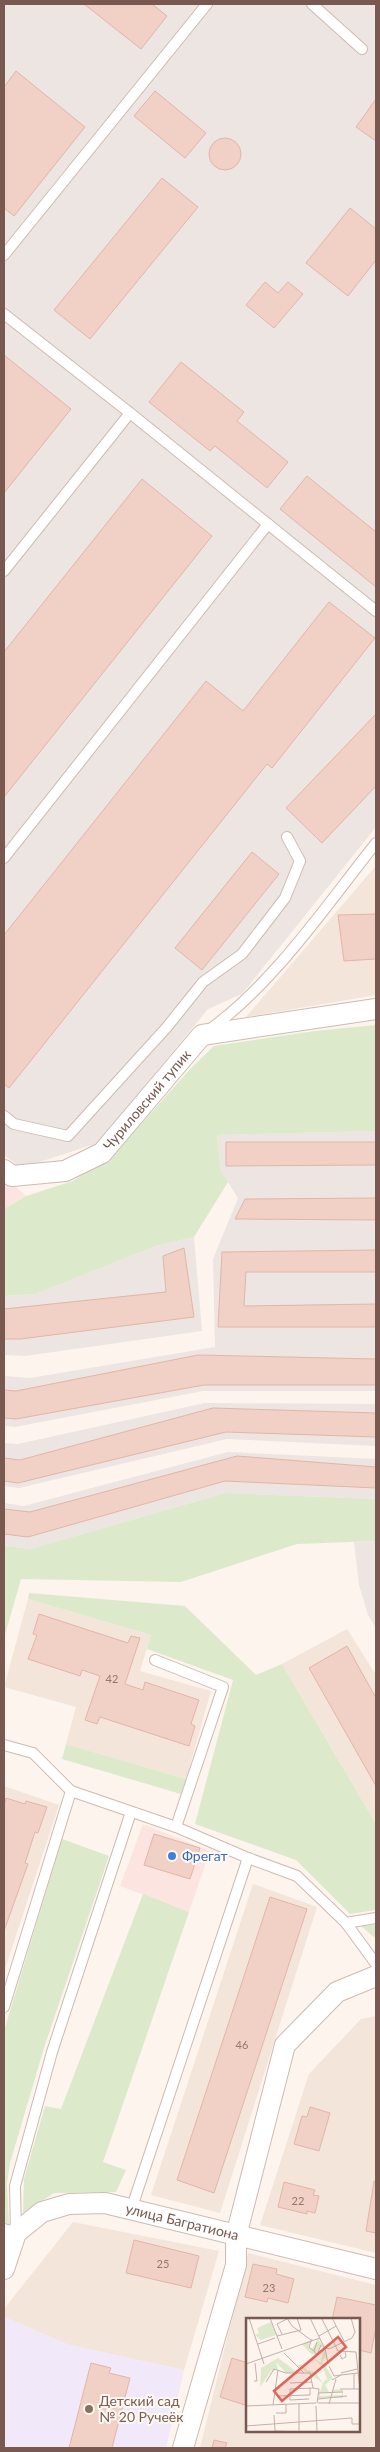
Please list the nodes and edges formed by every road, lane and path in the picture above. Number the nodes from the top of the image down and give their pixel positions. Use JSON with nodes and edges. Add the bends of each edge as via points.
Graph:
{"nodes":[{"id":1,"x":207,"y":4,"type":"edge"},
{"id":2,"x":312,"y":4,"type":"edge"},
{"id":3,"x":362,"y":50,"type":"dead end"},
{"id":4,"x":4,"y":255,"type":"edge"},
{"id":5,"x":4,"y":314,"type":"edge"},
{"id":6,"x":130,"y":413,"type":"junction"},
{"id":7,"x":268,"y":524,"type":"junction"},
{"id":8,"x":4,"y":571,"type":"edge"},
{"id":9,"x":376,"y":611,"type":"edge"},
{"id":10,"x":287,"y":837,"type":"dead end"},
{"id":11,"x":376,"y":843,"type":"edge"},
{"id":12,"x":4,"y":858,"type":"edge"},
{"id":13,"x":376,"y":1009,"type":"edge"},
{"id":14,"x":202,"y":1036,"type":"junction"},
{"id":15,"x":4,"y":1116,"type":"edge"},
{"id":16,"x":4,"y":1170,"type":"edge"},
{"id":17,"x":154,"y":1660,"type":"dead end"},
{"id":18,"x":4,"y":1745,"type":"edge"},
{"id":19,"x":71,"y":1791,"type":"junction"},
{"id":20,"x":131,"y":1812,"type":"junction"},
{"id":21,"x":176,"y":1827,"type":"junction"},
{"id":22,"x":248,"y":1858,"type":"junction"},
{"id":23,"x":376,"y":1918,"type":"edge"},
{"id":24,"x":346,"y":1923,"type":"junction"},
{"id":25,"x":376,"y":1964,"type":"edge"},
{"id":26,"x":376,"y":1976,"type":"edge"},
{"id":27,"x":4,"y":2007,"type":"edge"},
{"id":28,"x":131,"y":2210,"type":"junction"},
{"id":29,"x":10,"y":2231,"type":"edge"},
{"id":30,"x":236,"y":2236,"type":"junction"},
{"id":31,"x":4,"y":2268,"type":"edge"},
{"id":32,"x":376,"y":2269,"type":"edge"},
{"id":33,"x":183,"y":2448,"type":"edge"}],
"edges":[{"from":1,"to":4,"type":"lane"},
{"from":2,"to":3,"type":"lane"},
{"from":5,"to":6,"type":"lane"},
{"from":6,"to":7,"type":"lane"},
{"from":6,"to":8,"type":"lane"},
{"from":7,"to":9,"type":"lane"},
{"from":7,"to":12,"type":"lane"},
{"from":10,"to":15,"type":"lane","via":[[300,861],[285,898],[242,954],[203,982],[167,1027],[68,1136],[14,1124]]},
{"from":11,"to":14,"type":"lane","via":[[270,974],[236,1010]]},
{"from":13,"to":14,"type":"street"},
{"from":14,"to":16,"type":"street","name":"Чуриловский тупик","via":[[102,1153],[65,1171],[12,1176]]},
{"from":17,"to":21,"type":"lane","via":[[223,1687]]},
{"from":18,"to":19,"type":"lane","via":[[33,1753]]},
{"from":19,"to":20,"type":"lane"},
{"from":19,"to":27,"type":"lane"},
{"from":20,"to":21,"type":"lane"},
{"from":20,"to":29,"type":"lane","via":[[52,2052],[15,2186]]},
{"from":21,"to":22,"type":"lane"},
{"from":22,"to":24,"type":"lane","via":[[297,1876]]},
{"from":22,"to":28,"type":"lane"},
{"from":23,"to":24,"type":"lane"},
{"from":24,"to":25,"type":"lane"},
{"from":26,"to":30,"type":"street","via":[[337,1992],[285,2045]]},
{"from":28,"to":29,"type":"street","name":"улица Багратиона","via":[[105,2203],[69,2204],[42,2212]]},
{"from":28,"to":30,"type":"street","name":"улица Багратиона"},
{"from":29,"to":31,"type":"street"},
{"from":30,"to":32,"type":"street"},
{"from":30,"to":33,"type":"street","name":"улица Багратиона","via":[[236,2265]]}]}
